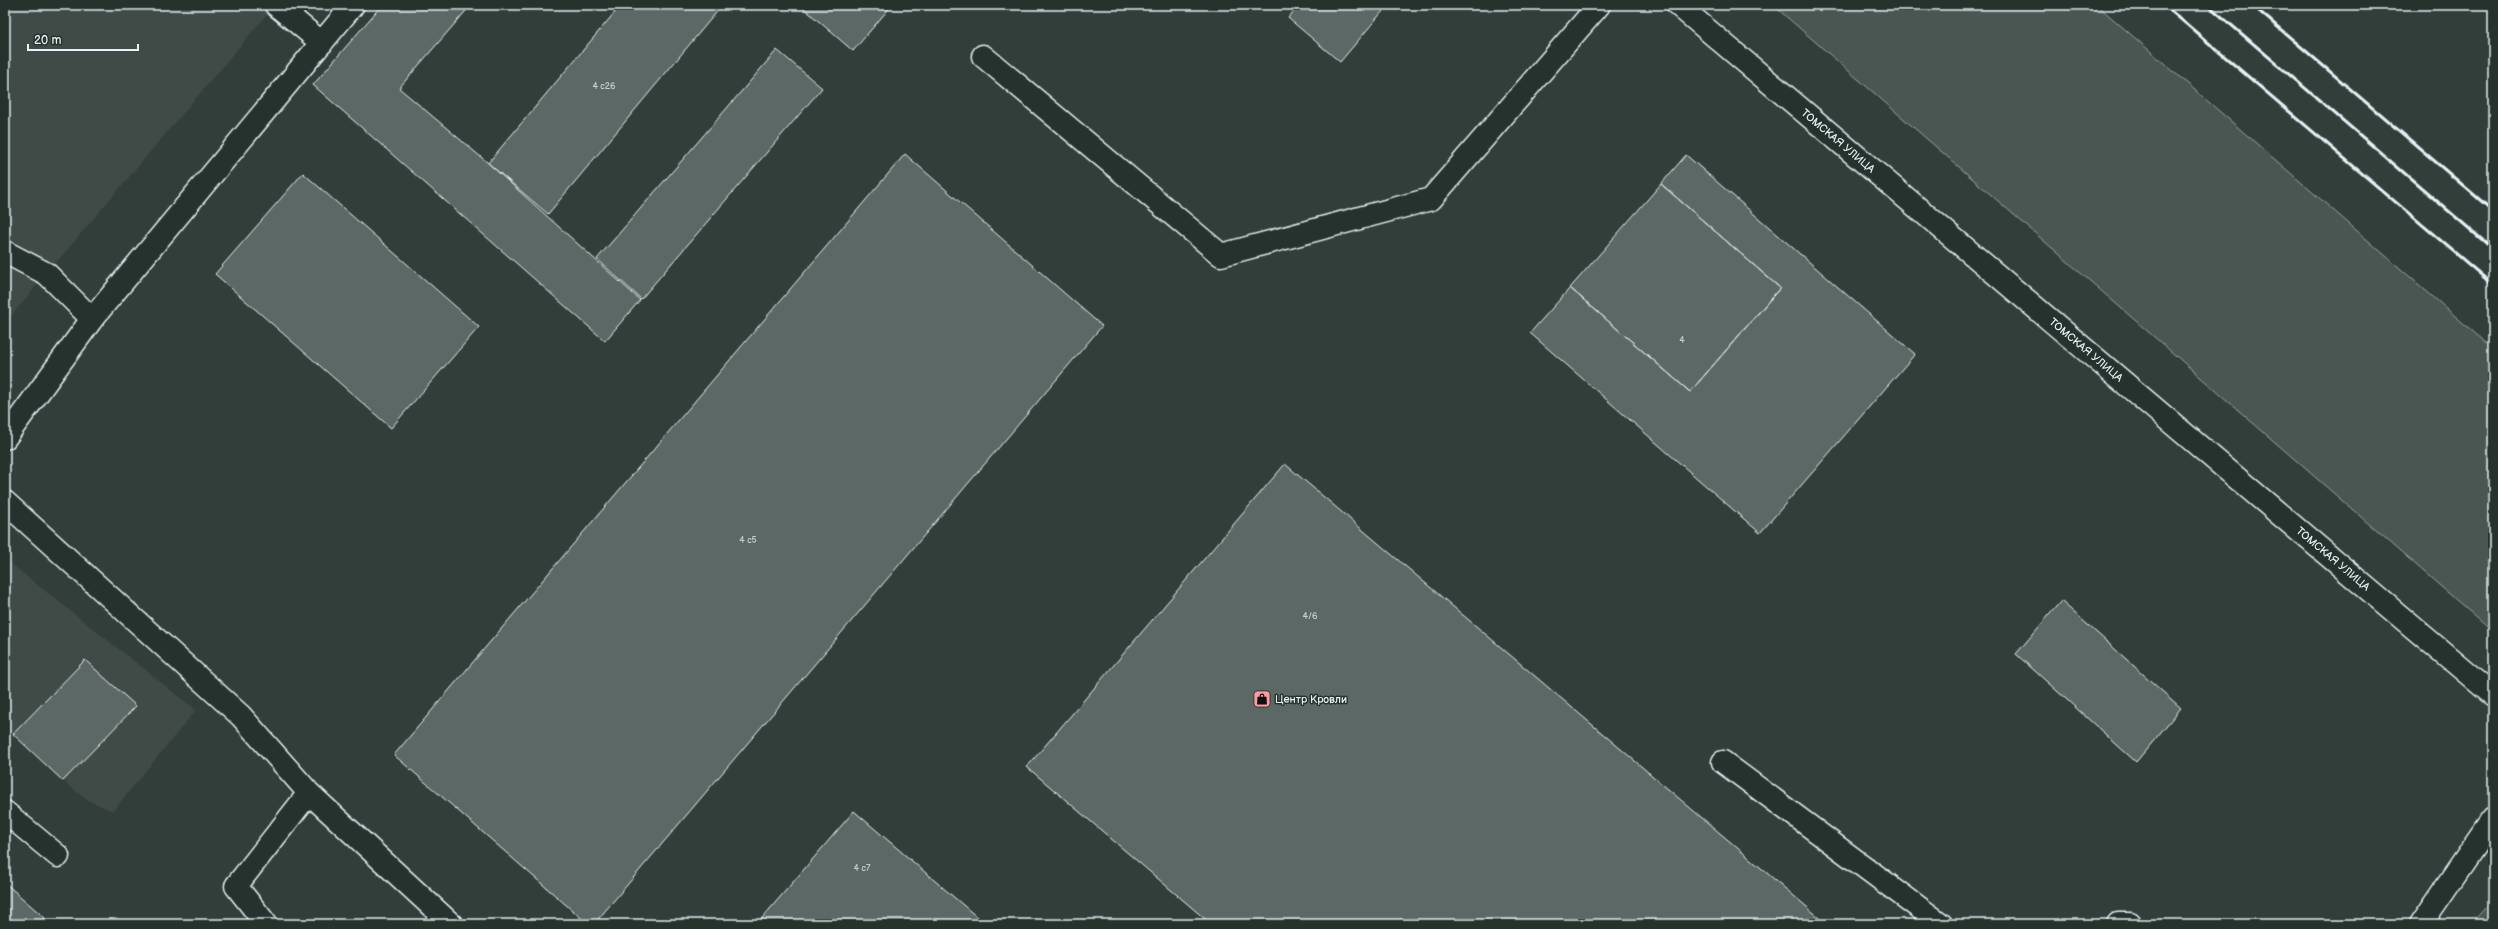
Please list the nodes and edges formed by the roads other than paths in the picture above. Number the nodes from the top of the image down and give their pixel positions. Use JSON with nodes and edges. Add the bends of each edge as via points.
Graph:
{"nodes":[{"id":1,"x":276,"y":5,"type":"edge"},
{"id":2,"x":353,"y":5,"type":"edge"},
{"id":3,"x":1598,"y":5,"type":"edge"},
{"id":4,"x":1678,"y":5,"type":"edge"},
{"id":5,"x":322,"y":43,"type":"junction"},
{"id":6,"x":983,"y":56,"type":"dead end"},
{"id":7,"x":5,"y":252,"type":"edge"},
{"id":8,"x":92,"y":318,"type":"junction"},
{"id":9,"x":5,"y":438,"type":"edge"},
{"id":10,"x":5,"y":502,"type":"edge"},
{"id":11,"x":2493,"y":695,"type":"edge"},
{"id":12,"x":1723,"y":762,"type":"dead end"},
{"id":13,"x":309,"y":793,"type":"junction"},
{"id":14,"x":5,"y":812,"type":"edge"},
{"id":15,"x":2493,"y":819,"type":"edge"},
{"id":16,"x":58,"y":856,"type":"dead end"},
{"id":17,"x":266,"y":924,"type":"edge"},
{"id":18,"x":451,"y":924,"type":"edge"},
{"id":19,"x":1941,"y":924,"type":"edge"},
{"id":20,"x":2118,"y":924,"type":"edge"},
{"id":21,"x":2130,"y":924,"type":"edge"},
{"id":22,"x":2421,"y":924,"type":"edge"}],
"edges":[{"from":1,"to":5,"type":"street"},
{"from":2,"to":5,"type":"street"},
{"from":3,"to":6,"type":"street","via":[[1431,199],[1221,255]]},
{"from":4,"to":11,"type":"street","name":"ТОМСКАЯ УЛИЦА"},
{"from":5,"to":8,"type":"street"},
{"from":7,"to":8,"type":"street","via":[[47,274]]},
{"from":8,"to":9,"type":"street"},
{"from":10,"to":13,"type":"street","via":[[241,716]]},
{"from":12,"to":19,"type":"street"},
{"from":13,"to":17,"type":"street","via":[[236,886]]},
{"from":13,"to":18,"type":"street"},
{"from":14,"to":16,"type":"street"},
{"from":15,"to":22,"type":"street"},
{"from":20,"to":21,"type":"street"}]}
